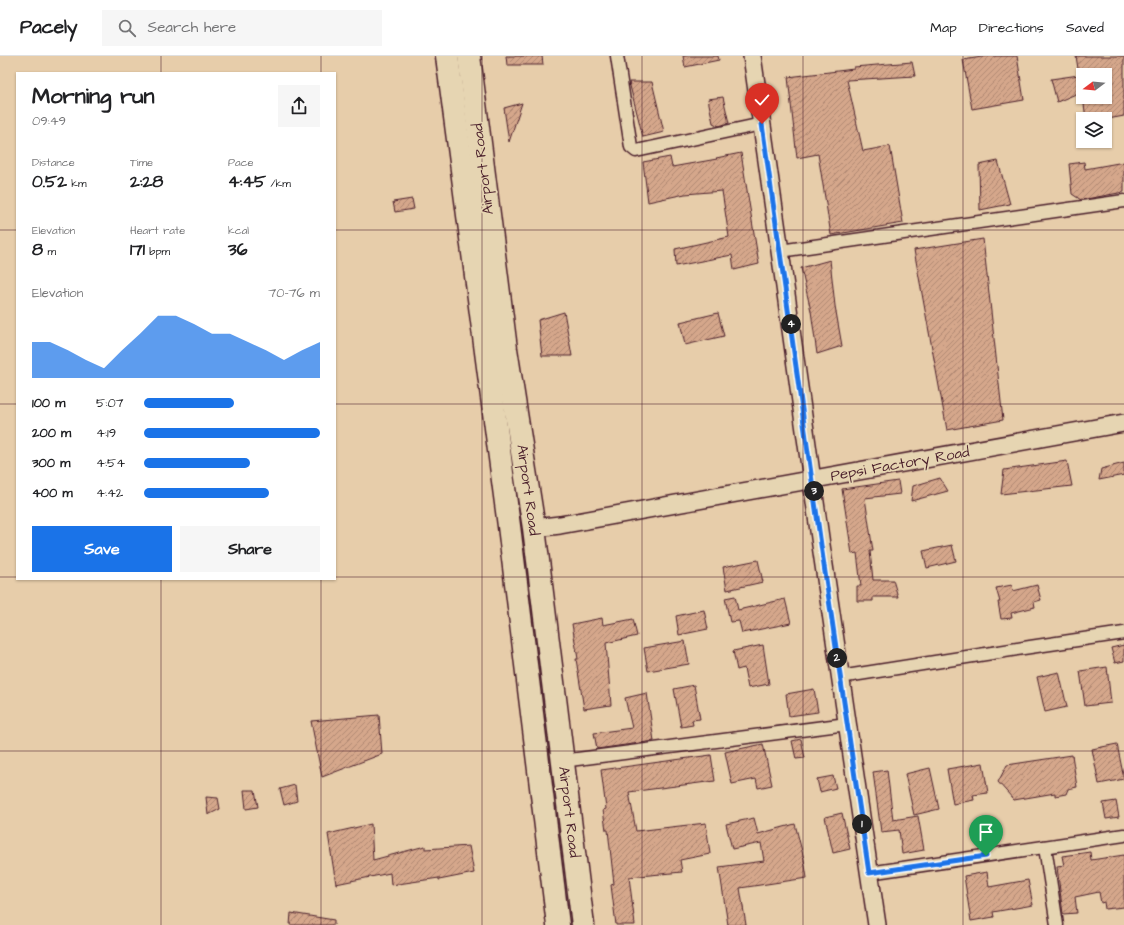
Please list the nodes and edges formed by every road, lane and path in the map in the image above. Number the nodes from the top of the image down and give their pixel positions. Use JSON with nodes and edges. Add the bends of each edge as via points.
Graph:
{"nodes":[{"id":1,"x":447,"y":56,"type":"edge"},
{"id":2,"x":469,"y":56,"type":"edge"},
{"id":3,"x":617,"y":56,"type":"edge"},
{"id":4,"x":752,"y":56,"type":"edge"},
{"id":5,"x":762,"y":124,"type":"junction"},
{"id":6,"x":1124,"y":201,"type":"edge"},
{"id":7,"x":780,"y":251,"type":"junction"},
{"id":8,"x":1124,"y":423,"type":"edge"},
{"id":9,"x":812,"y":480,"type":"junction"},
{"id":10,"x":534,"y":528,"type":"junction"},
{"id":11,"x":1124,"y":633,"type":"edge"},
{"id":12,"x":840,"y":677,"type":"junction"},
{"id":13,"x":847,"y":724,"type":"junction"},
{"id":14,"x":562,"y":761,"type":"junction"},
{"id":15,"x":1124,"y":835,"type":"edge"},
{"id":16,"x":1045,"y":847,"type":"junction"},
{"id":17,"x":869,"y":873,"type":"junction"},
{"id":18,"x":558,"y":925,"type":"edge"},
{"id":19,"x":583,"y":925,"type":"edge"},
{"id":20,"x":877,"y":925,"type":"edge"},
{"id":21,"x":1057,"y":925,"type":"edge"}],
"edges":[{"from":1,"to":18,"type":"highway","name":"Airport Road"},
{"from":2,"to":10,"type":"highway","name":"Airport Road","via":[[506,349]]},
{"from":3,"to":5,"type":"street","via":[[631,147],[636,151]]},
{"from":4,"to":5,"type":"street"},
{"from":5,"to":7,"type":"street"},
{"from":6,"to":7,"type":"street"},
{"from":7,"to":9,"type":"street"},
{"from":8,"to":9,"type":"street","name":"Pepsi Factory Road"},
{"from":9,"to":10,"type":"street","name":"Pepsi Factory Road"},
{"from":9,"to":12,"type":"street"},
{"from":10,"to":14,"type":"highway","name":"Airport Road"},
{"from":11,"to":12,"type":"street"},
{"from":12,"to":13,"type":"street"},
{"from":13,"to":14,"type":"street"},
{"from":13,"to":17,"type":"street"},
{"from":14,"to":19,"type":"highway","name":"Airport Road"},
{"from":15,"to":16,"type":"street"},
{"from":16,"to":17,"type":"street"},
{"from":16,"to":21,"type":"street"},
{"from":17,"to":20,"type":"street"}]}
